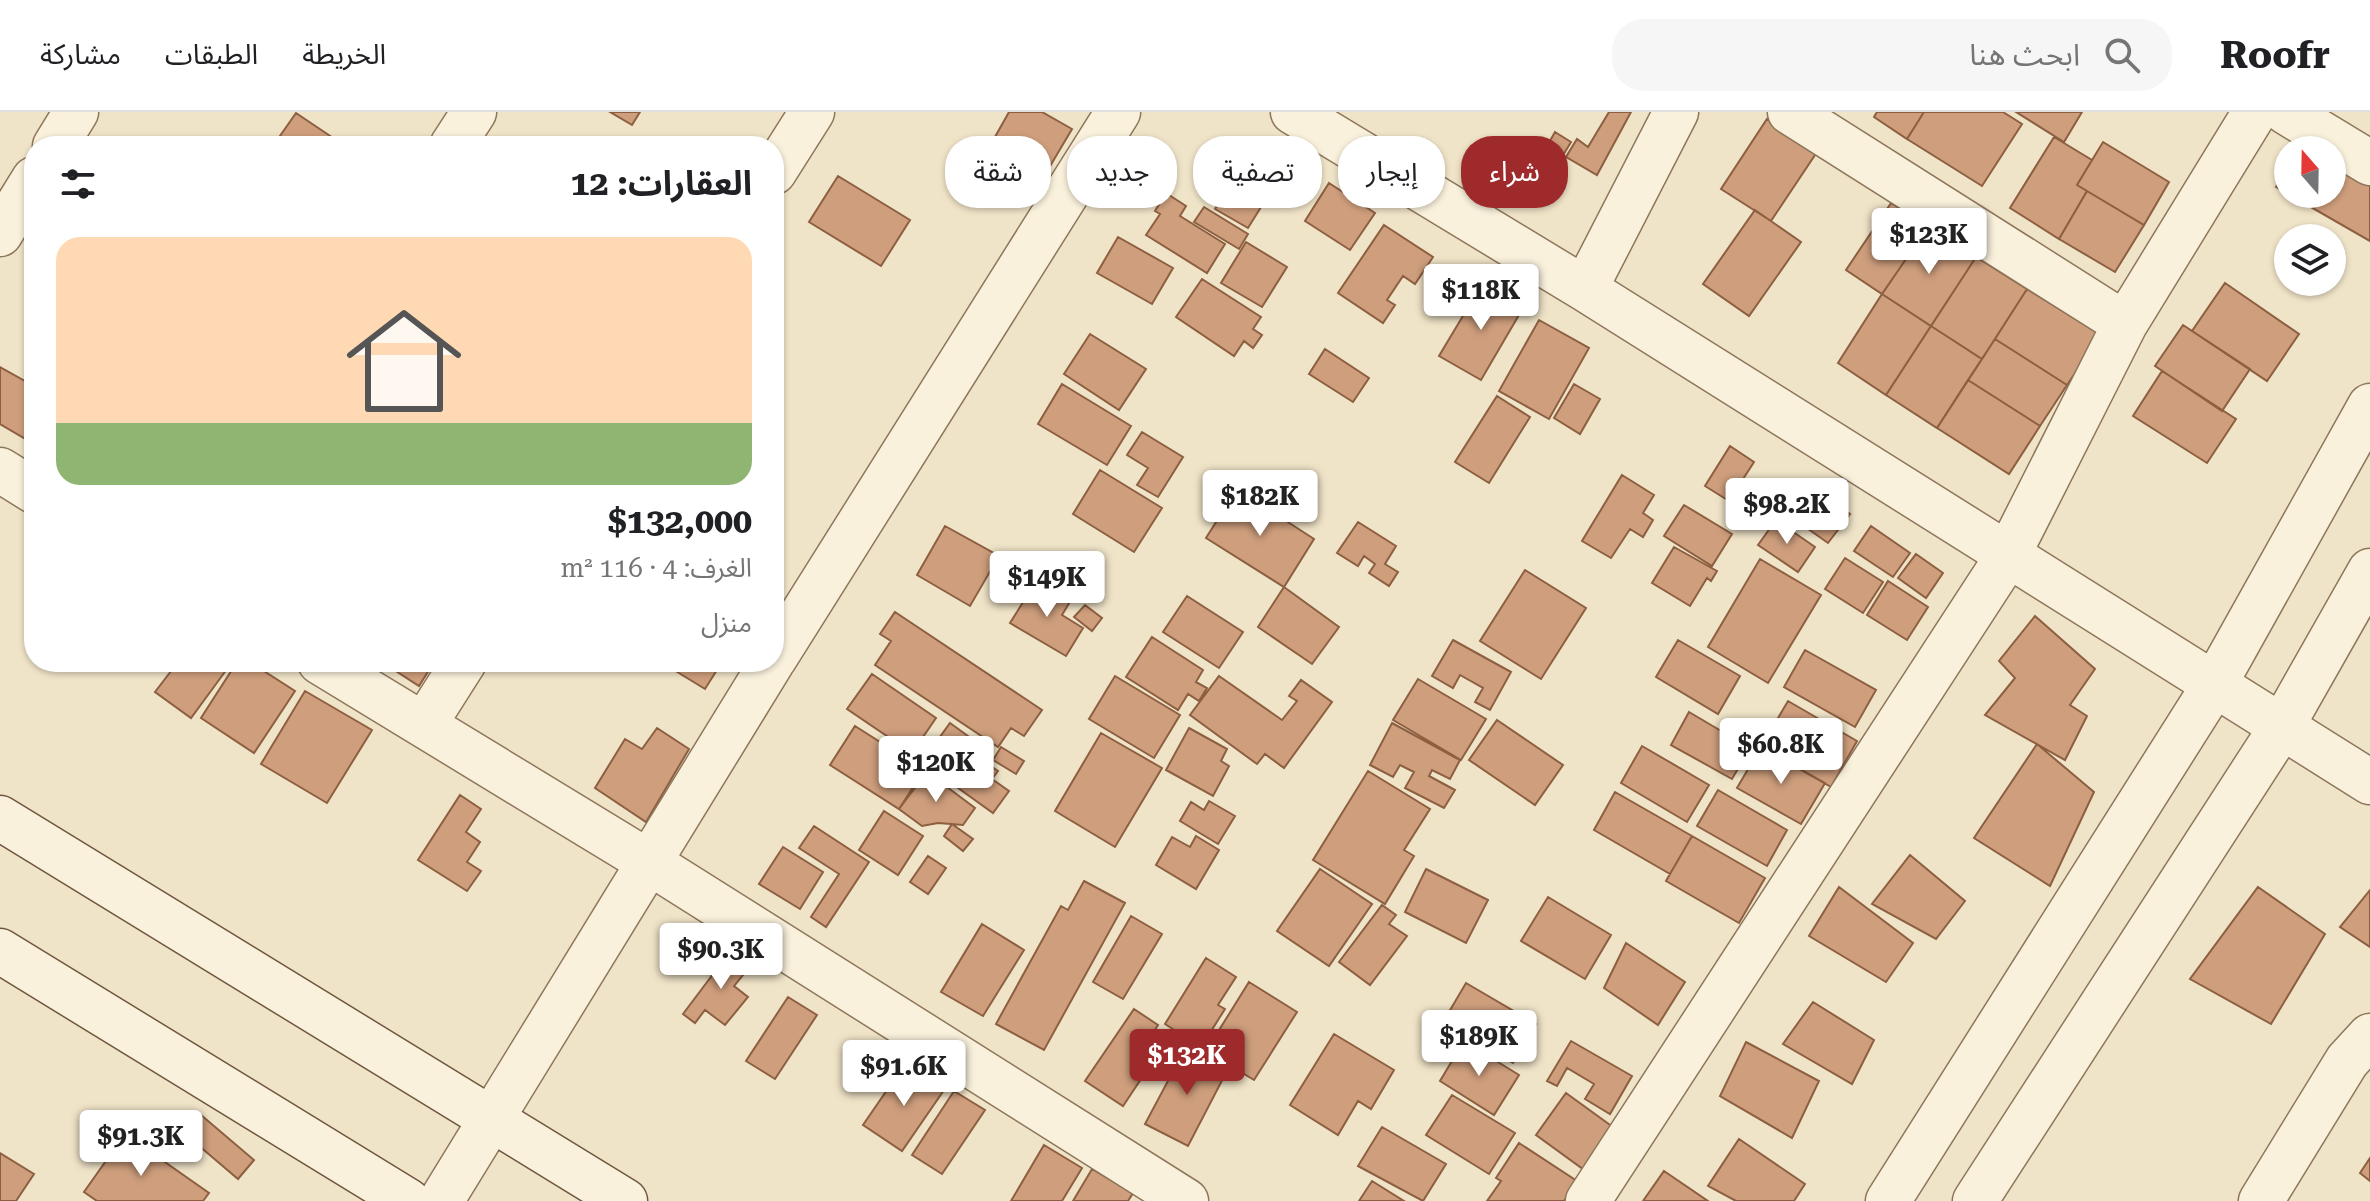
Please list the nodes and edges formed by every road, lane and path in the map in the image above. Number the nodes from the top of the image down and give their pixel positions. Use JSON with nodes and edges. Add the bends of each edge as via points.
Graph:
{"nodes":[{"id":1,"x":76,"y":112,"type":"edge"},
{"id":2,"x":474,"y":112,"type":"edge"},
{"id":3,"x":812,"y":112,"type":"edge"},
{"id":4,"x":1118,"y":112,"type":"edge"},
{"id":5,"x":1293,"y":112,"type":"edge"},
{"id":6,"x":1676,"y":112,"type":"edge"},
{"id":7,"x":1790,"y":112,"type":"edge"},
{"id":8,"x":2286,"y":112,"type":"edge"},
{"id":9,"x":2240,"y":117,"type":"edge"},
{"id":10,"x":61,"y":136,"type":"edge"},
{"id":11,"x":458,"y":136,"type":"edge"},
{"id":12,"x":784,"y":156,"type":"edge"},
{"id":13,"x":2370,"y":163,"type":"edge"},
{"id":14,"x":1585,"y":289,"type":"junction"},
{"id":15,"x":2125,"y":324,"type":"junction"},
{"id":16,"x":2370,"y":406,"type":"edge"},
{"id":17,"x":0,"y":470,"type":"edge"},
{"id":18,"x":24,"y":485,"type":"edge"},
{"id":19,"x":2007,"y":557,"type":"junction"},
{"id":20,"x":2370,"y":571,"type":"edge"},
{"id":21,"x":784,"y":643,"type":"edge"},
{"id":22,"x":337,"y":672,"type":"edge"},
{"id":23,"x":458,"y":672,"type":"edge"},
{"id":24,"x":766,"y":672,"type":"edge"},
{"id":25,"x":2213,"y":687,"type":"junction"},
{"id":26,"x":424,"y":725,"type":"junction"},
{"id":27,"x":2281,"y":728,"type":"junction"},
{"id":28,"x":2370,"y":782,"type":"edge"},
{"id":29,"x":0,"y":818,"type":"edge"},
{"id":30,"x":647,"y":861,"type":"junction"},
{"id":31,"x":0,"y":951,"type":"edge"},
{"id":32,"x":2362,"y":1057,"type":"edge"},
{"id":33,"x":491,"y":1117,"type":"junction"},
{"id":34,"x":408,"y":1201,"type":"edge"},
{"id":35,"x":441,"y":1201,"type":"edge"},
{"id":36,"x":625,"y":1201,"type":"edge"},
{"id":37,"x":1186,"y":1201,"type":"edge"},
{"id":38,"x":1588,"y":1201,"type":"edge"},
{"id":39,"x":1888,"y":1201,"type":"edge"},
{"id":40,"x":1975,"y":1201,"type":"edge"},
{"id":41,"x":2261,"y":1201,"type":"edge"}],
"edges":[{"from":1,"to":10,"type":"street"},
{"from":2,"to":11,"type":"street"},
{"from":3,"to":12,"type":"street"},
{"from":4,"to":21,"type":"street"},
{"from":5,"to":14,"type":"street"},
{"from":6,"to":14,"type":"street"},
{"from":7,"to":15,"type":"street"},
{"from":8,"to":13,"type":"street"},
{"from":9,"to":15,"type":"street"},
{"from":14,"to":19,"type":"street"},
{"from":15,"to":19,"type":"street"},
{"from":16,"to":25,"type":"street"},
{"from":17,"to":18,"type":"street"},
{"from":19,"to":25,"type":"street"},
{"from":19,"to":38,"type":"street"},
{"from":20,"to":27,"type":"street"},
{"from":22,"to":26,"type":"street"},
{"from":23,"to":26,"type":"street"},
{"from":24,"to":30,"type":"street"},
{"from":25,"to":27,"type":"street"},
{"from":25,"to":39,"type":"street"},
{"from":26,"to":30,"type":"street"},
{"from":27,"to":28,"type":"street"},
{"from":27,"to":40,"type":"street"},
{"from":29,"to":33,"type":"street"},
{"from":30,"to":33,"type":"street"},
{"from":30,"to":37,"type":"street"},
{"from":31,"to":34,"type":"street"},
{"from":32,"to":41,"type":"street"},
{"from":33,"to":35,"type":"street"},
{"from":33,"to":36,"type":"street"}]}
